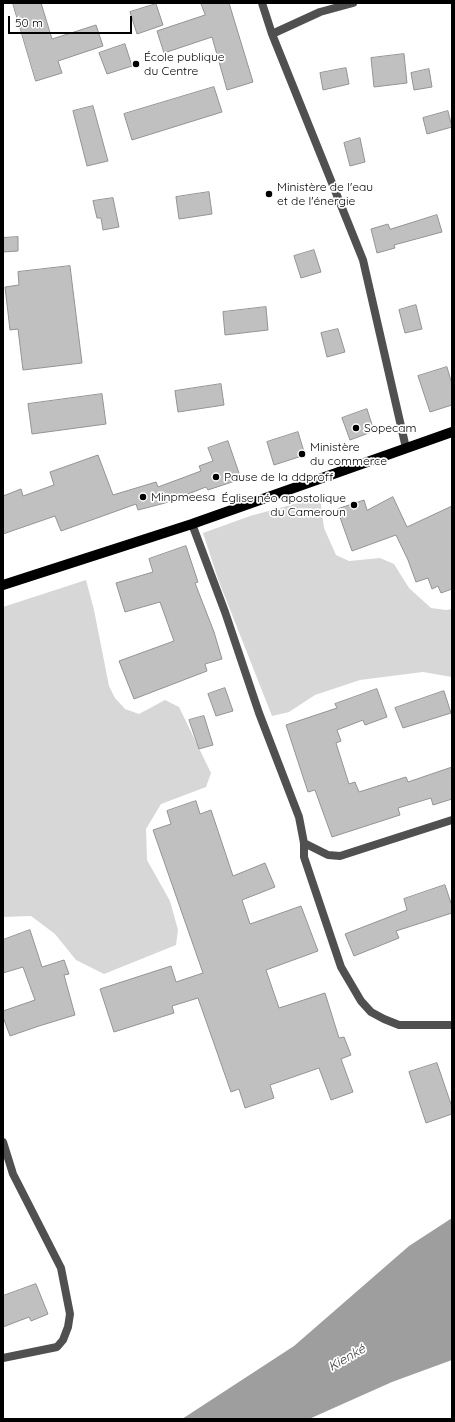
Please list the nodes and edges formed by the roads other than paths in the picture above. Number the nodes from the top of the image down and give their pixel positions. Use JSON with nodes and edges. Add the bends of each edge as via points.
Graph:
{"nodes":[{"id":1,"x":262,"y":3,"type":"edge"},
{"id":2,"x":353,"y":3,"type":"edge"},
{"id":3,"x":272,"y":34,"type":"junction"},
{"id":4,"x":452,"y":432,"type":"edge"},
{"id":5,"x":406,"y":448,"type":"junction"},
{"id":6,"x":192,"y":524,"type":"junction"},
{"id":7,"x":3,"y":585,"type":"edge"},
{"id":8,"x":452,"y":820,"type":"edge"},
{"id":9,"x":304,"y":843,"type":"junction"},
{"id":10,"x":452,"y":1025,"type":"edge"},
{"id":11,"x":3,"y":1142,"type":"edge"},
{"id":12,"x":3,"y":1358,"type":"edge"}],
"edges":[{"from":1,"to":3,"type":"street"},
{"from":2,"to":3,"type":"street","via":[[320,12]]},
{"from":3,"to":5,"type":"street","via":[[363,260]]},
{"from":4,"to":5,"type":"main road"},
{"from":5,"to":6,"type":"main road"},
{"from":6,"to":7,"type":"main road"},
{"from":6,"to":9,"type":"street","via":[[259,713],[300,817]]},
{"from":8,"to":9,"type":"street","via":[[340,856],[328,855]]},
{"from":9,"to":10,"type":"street","via":[[304,857],[341,967],[361,1001],[371,1012],[399,1025]]},
{"from":11,"to":12,"type":"street","via":[[12,1174],[61,1268],[70,1314],[63,1340],[57,1347]]}]}
